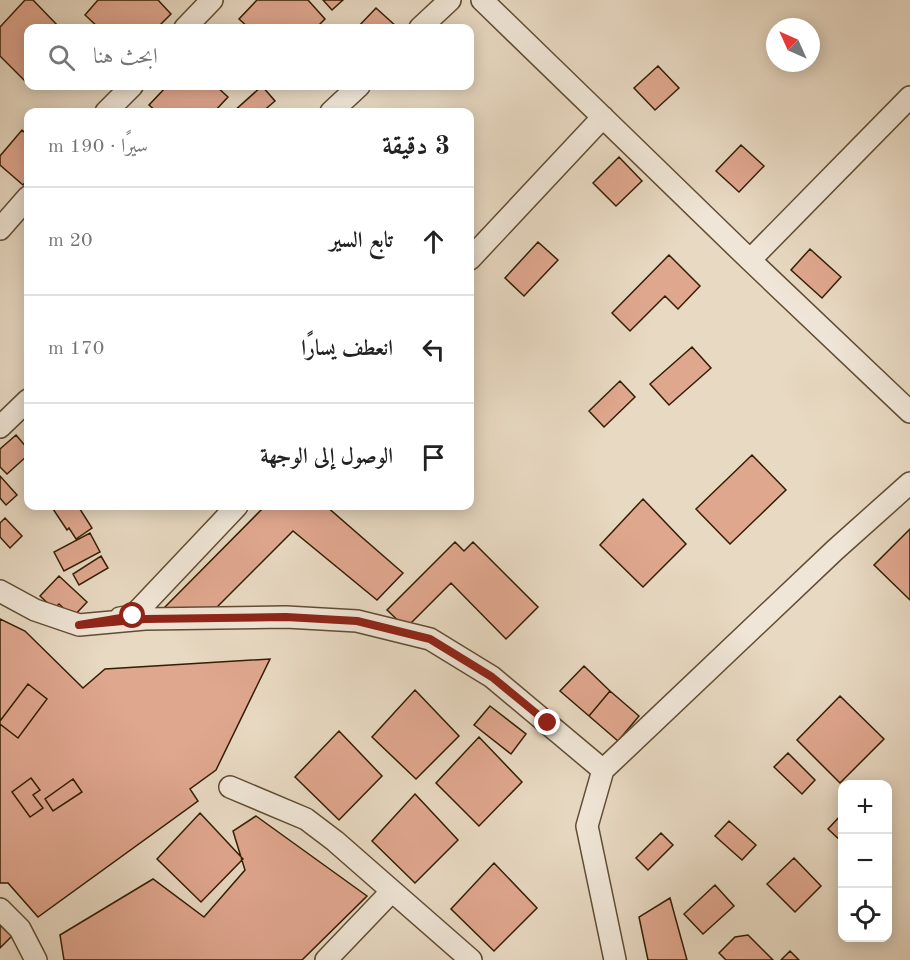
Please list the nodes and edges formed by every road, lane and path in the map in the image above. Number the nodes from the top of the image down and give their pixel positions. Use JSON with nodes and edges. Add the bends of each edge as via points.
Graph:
{"nodes":[{"id":1,"x":212,"y":0,"type":"edge"},
{"id":2,"x":450,"y":0,"type":"edge"},
{"id":3,"x":482,"y":0,"type":"edge"},
{"id":4,"x":189,"y":24,"type":"edge"},
{"id":5,"x":424,"y":24,"type":"edge"},
{"id":6,"x":128,"y":90,"type":"edge"},
{"id":7,"x":356,"y":90,"type":"edge"},
{"id":8,"x":910,"y":97,"type":"edge"},
{"id":9,"x":110,"y":108,"type":"edge"},
{"id":10,"x":335,"y":108,"type":"edge"},
{"id":11,"x":603,"y":117,"type":"junction"},
{"id":12,"x":24,"y":202,"type":"edge"},
{"id":13,"x":0,"y":229,"type":"edge"},
{"id":14,"x":474,"y":255,"type":"edge"},
{"id":15,"x":750,"y":260,"type":"junction"},
{"id":16,"x":24,"y":404,"type":"edge"},
{"id":17,"x":910,"y":412,"type":"edge"},
{"id":18,"x":0,"y":427,"type":"edge"},
{"id":19,"x":910,"y":483,"type":"edge"},
{"id":20,"x":233,"y":510,"type":"edge"},
{"id":21,"x":0,"y":591,"type":"edge"},
{"id":22,"x":79,"y":625,"type":"junction"},
{"id":23,"x":603,"y":770,"type":"junction"},
{"id":24,"x":230,"y":787,"type":"dead end"},
{"id":25,"x":392,"y":891,"type":"junction"},
{"id":26,"x":0,"y":909,"type":"edge"},
{"id":27,"x":36,"y":960,"type":"edge"},
{"id":28,"x":326,"y":960,"type":"edge"},
{"id":29,"x":471,"y":960,"type":"edge"},
{"id":30,"x":615,"y":960,"type":"edge"}],
"edges":[{"from":1,"to":4,"type":"street"},
{"from":2,"to":5,"type":"street"},
{"from":3,"to":11,"type":"street"},
{"from":6,"to":9,"type":"street"},
{"from":7,"to":10,"type":"street"},
{"from":8,"to":15,"type":"street"},
{"from":11,"to":14,"type":"street"},
{"from":11,"to":15,"type":"street"},
{"from":12,"to":13,"type":"street"},
{"from":15,"to":17,"type":"street"},
{"from":16,"to":18,"type":"street"},
{"from":19,"to":23,"type":"street"},
{"from":20,"to":22,"type":"street","via":[[133,616]]},
{"from":21,"to":22,"type":"street","via":[[35,610]]},
{"from":22,"to":23,"type":"street","via":[[145,619],[286,617],[357,621],[430,639],[492,677]]},
{"from":23,"to":30,"type":"street","via":[[587,826]]},
{"from":24,"to":25,"type":"street","via":[[306,819]]},
{"from":25,"to":28,"type":"street"},
{"from":25,"to":29,"type":"street"},
{"from":26,"to":27,"type":"street","via":[[20,928]]}]}
